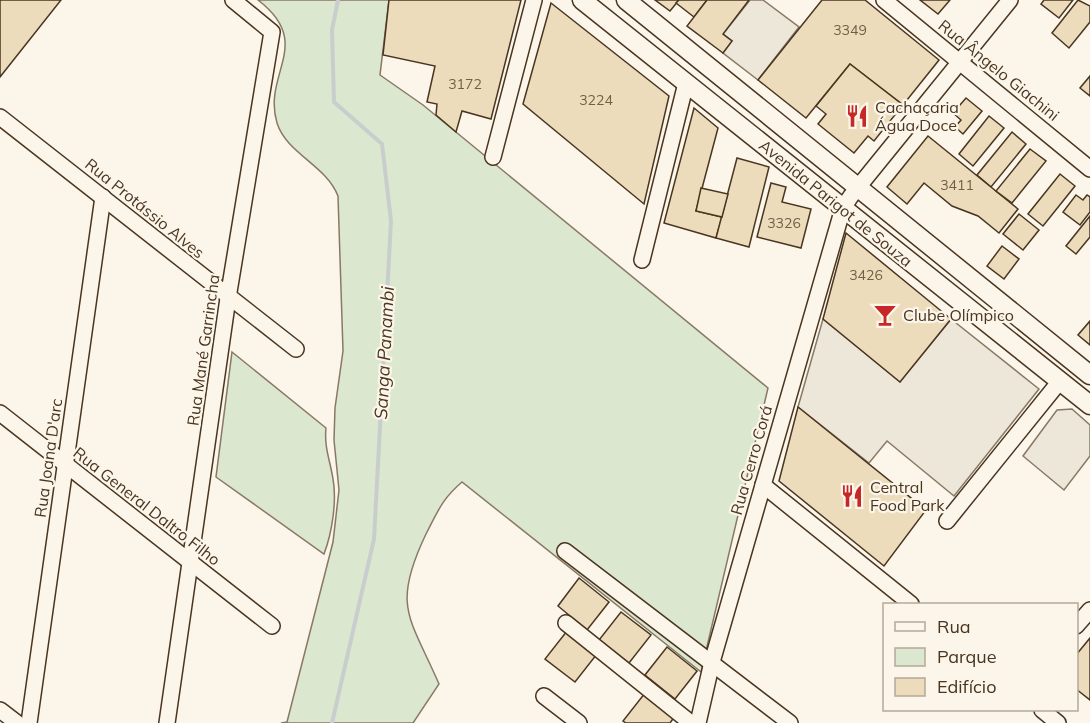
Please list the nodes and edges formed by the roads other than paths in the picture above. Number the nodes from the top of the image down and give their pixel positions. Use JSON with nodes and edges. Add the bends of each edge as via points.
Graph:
{"nodes":[{"id":1,"x":233,"y":0,"type":"edge"},
{"id":2,"x":534,"y":0,"type":"edge"},
{"id":3,"x":582,"y":0,"type":"edge"},
{"id":4,"x":587,"y":0,"type":"edge"},
{"id":5,"x":884,"y":0,"type":"edge"},
{"id":6,"x":1010,"y":0,"type":"edge"},
{"id":7,"x":628,"y":2,"type":"edge"},
{"id":8,"x":961,"y":62,"type":"junction"},
{"id":9,"x":686,"y":83,"type":"junction"},
{"id":10,"x":0,"y":117,"type":"edge"},
{"id":11,"x":768,"y":149,"type":"junction"},
{"id":12,"x":493,"y":157,"type":"dead end"},
{"id":13,"x":1090,"y":169,"type":"edge"},
{"id":14,"x":857,"y":188,"type":"junction"},
{"id":15,"x":103,"y":197,"type":"junction"},
{"id":16,"x":843,"y":208,"type":"junction"},
{"id":17,"x":642,"y":260,"type":"dead end"},
{"id":18,"x":228,"y":298,"type":"junction"},
{"id":19,"x":296,"y":349,"type":"dead end"},
{"id":20,"x":1090,"y":375,"type":"edge"},
{"id":21,"x":1060,"y":381,"type":"junction"},
{"id":22,"x":1090,"y":405,"type":"edge"},
{"id":23,"x":0,"y":413,"type":"edge"},
{"id":24,"x":65,"y":464,"type":"junction"},
{"id":25,"x":763,"y":485,"type":"junction"},
{"id":26,"x":946,"y":521,"type":"dead end"},
{"id":27,"x":565,"y":551,"type":"dead end"},
{"id":28,"x":190,"y":563,"type":"junction"},
{"id":29,"x":910,"y":603,"type":"edge"},
{"id":30,"x":1090,"y":610,"type":"edge"},
{"id":31,"x":566,"y":623,"type":"dead end"},
{"id":32,"x":1078,"y":625,"type":"edge"},
{"id":33,"x":272,"y":626,"type":"dead end"},
{"id":34,"x":712,"y":662,"type":"junction"},
{"id":35,"x":544,"y":696,"type":"dead end"},
{"id":36,"x":0,"y":710,"type":"edge"},
{"id":37,"x":1042,"y":711,"type":"edge"},
{"id":38,"x":17,"y":723,"type":"edge"},
{"id":39,"x":28,"y":723,"type":"edge"},
{"id":40,"x":167,"y":723,"type":"edge"},
{"id":41,"x":579,"y":723,"type":"edge"},
{"id":42,"x":692,"y":723,"type":"edge"},
{"id":43,"x":698,"y":723,"type":"edge"},
{"id":44,"x":790,"y":723,"type":"edge"},
{"id":45,"x":1058,"y":723,"type":"edge"}],
"edges":[{"from":1,"to":18,"type":"street","name":"Rua Mané Garrincha","via":[[272,32]]},
{"from":2,"to":12,"type":"street"},
{"from":3,"to":9,"type":"main road","name":"Avenida Parigot de Souza"},
{"from":4,"to":7,"type":"main road","via":[[620,20],[628,19]]},
{"from":5,"to":8,"type":"street","name":"Rua Ângelo Giachini"},
{"from":6,"to":8,"type":"street","name":"Rua Cerro Corá"},
{"from":7,"to":14,"type":"main road","name":"Avenida Parigot de Souza"},
{"from":8,"to":13,"type":"street","name":"Rua Ângelo Giachini"},
{"from":8,"to":14,"type":"street","name":"Rua Cerro Corá"},
{"from":9,"to":11,"type":"main road","name":"Avenida Parigot de Souza"},
{"from":9,"to":17,"type":"street"},
{"from":10,"to":15,"type":"street","name":"Rua Protássio Alves"},
{"from":11,"to":14,"type":"main road","via":[[835,191],[849,193]]},
{"from":11,"to":16,"type":"main road","name":"Avenida Parigot de Souza"},
{"from":14,"to":16,"type":"street","name":"Rua Cerro Corá"},
{"from":14,"to":20,"type":"main road","name":"Avenida Parigot de Souza"},
{"from":15,"to":18,"type":"street","name":"Rua Protássio Alves"},
{"from":15,"to":24,"type":"street","name":"Rua Joana D'arc"},
{"from":16,"to":21,"type":"main road","name":"Avenida Parigot de Souza"},
{"from":16,"to":25,"type":"street","name":"Rua Cerro Corá"},
{"from":18,"to":19,"type":"street","name":"Rua Protássio Alves"},
{"from":18,"to":28,"type":"street","name":"Rua Mané Garrincha"},
{"from":21,"to":22,"type":"main road","name":"Avenida Parigot de Souza"},
{"from":21,"to":26,"type":"street"},
{"from":23,"to":24,"type":"street","name":"Rua General Daltro Filho"},
{"from":24,"to":28,"type":"street","name":"Rua General Daltro Filho"},
{"from":24,"to":39,"type":"street","name":"Rua Joana D'arc"},
{"from":25,"to":29,"type":"street"},
{"from":25,"to":34,"type":"street","name":"Rua Cerro Corá"},
{"from":27,"to":34,"type":"street"},
{"from":28,"to":33,"type":"street","name":"Rua General Daltro Filho"},
{"from":28,"to":40,"type":"street","name":"Rua Mané Garrincha"},
{"from":30,"to":32,"type":"street"},
{"from":31,"to":42,"type":"street"},
{"from":34,"to":43,"type":"street","name":"Rua Cerro Corá"},
{"from":34,"to":44,"type":"street"},
{"from":35,"to":41,"type":"street"},
{"from":36,"to":38,"type":"street"},
{"from":37,"to":45,"type":"street"}]}
